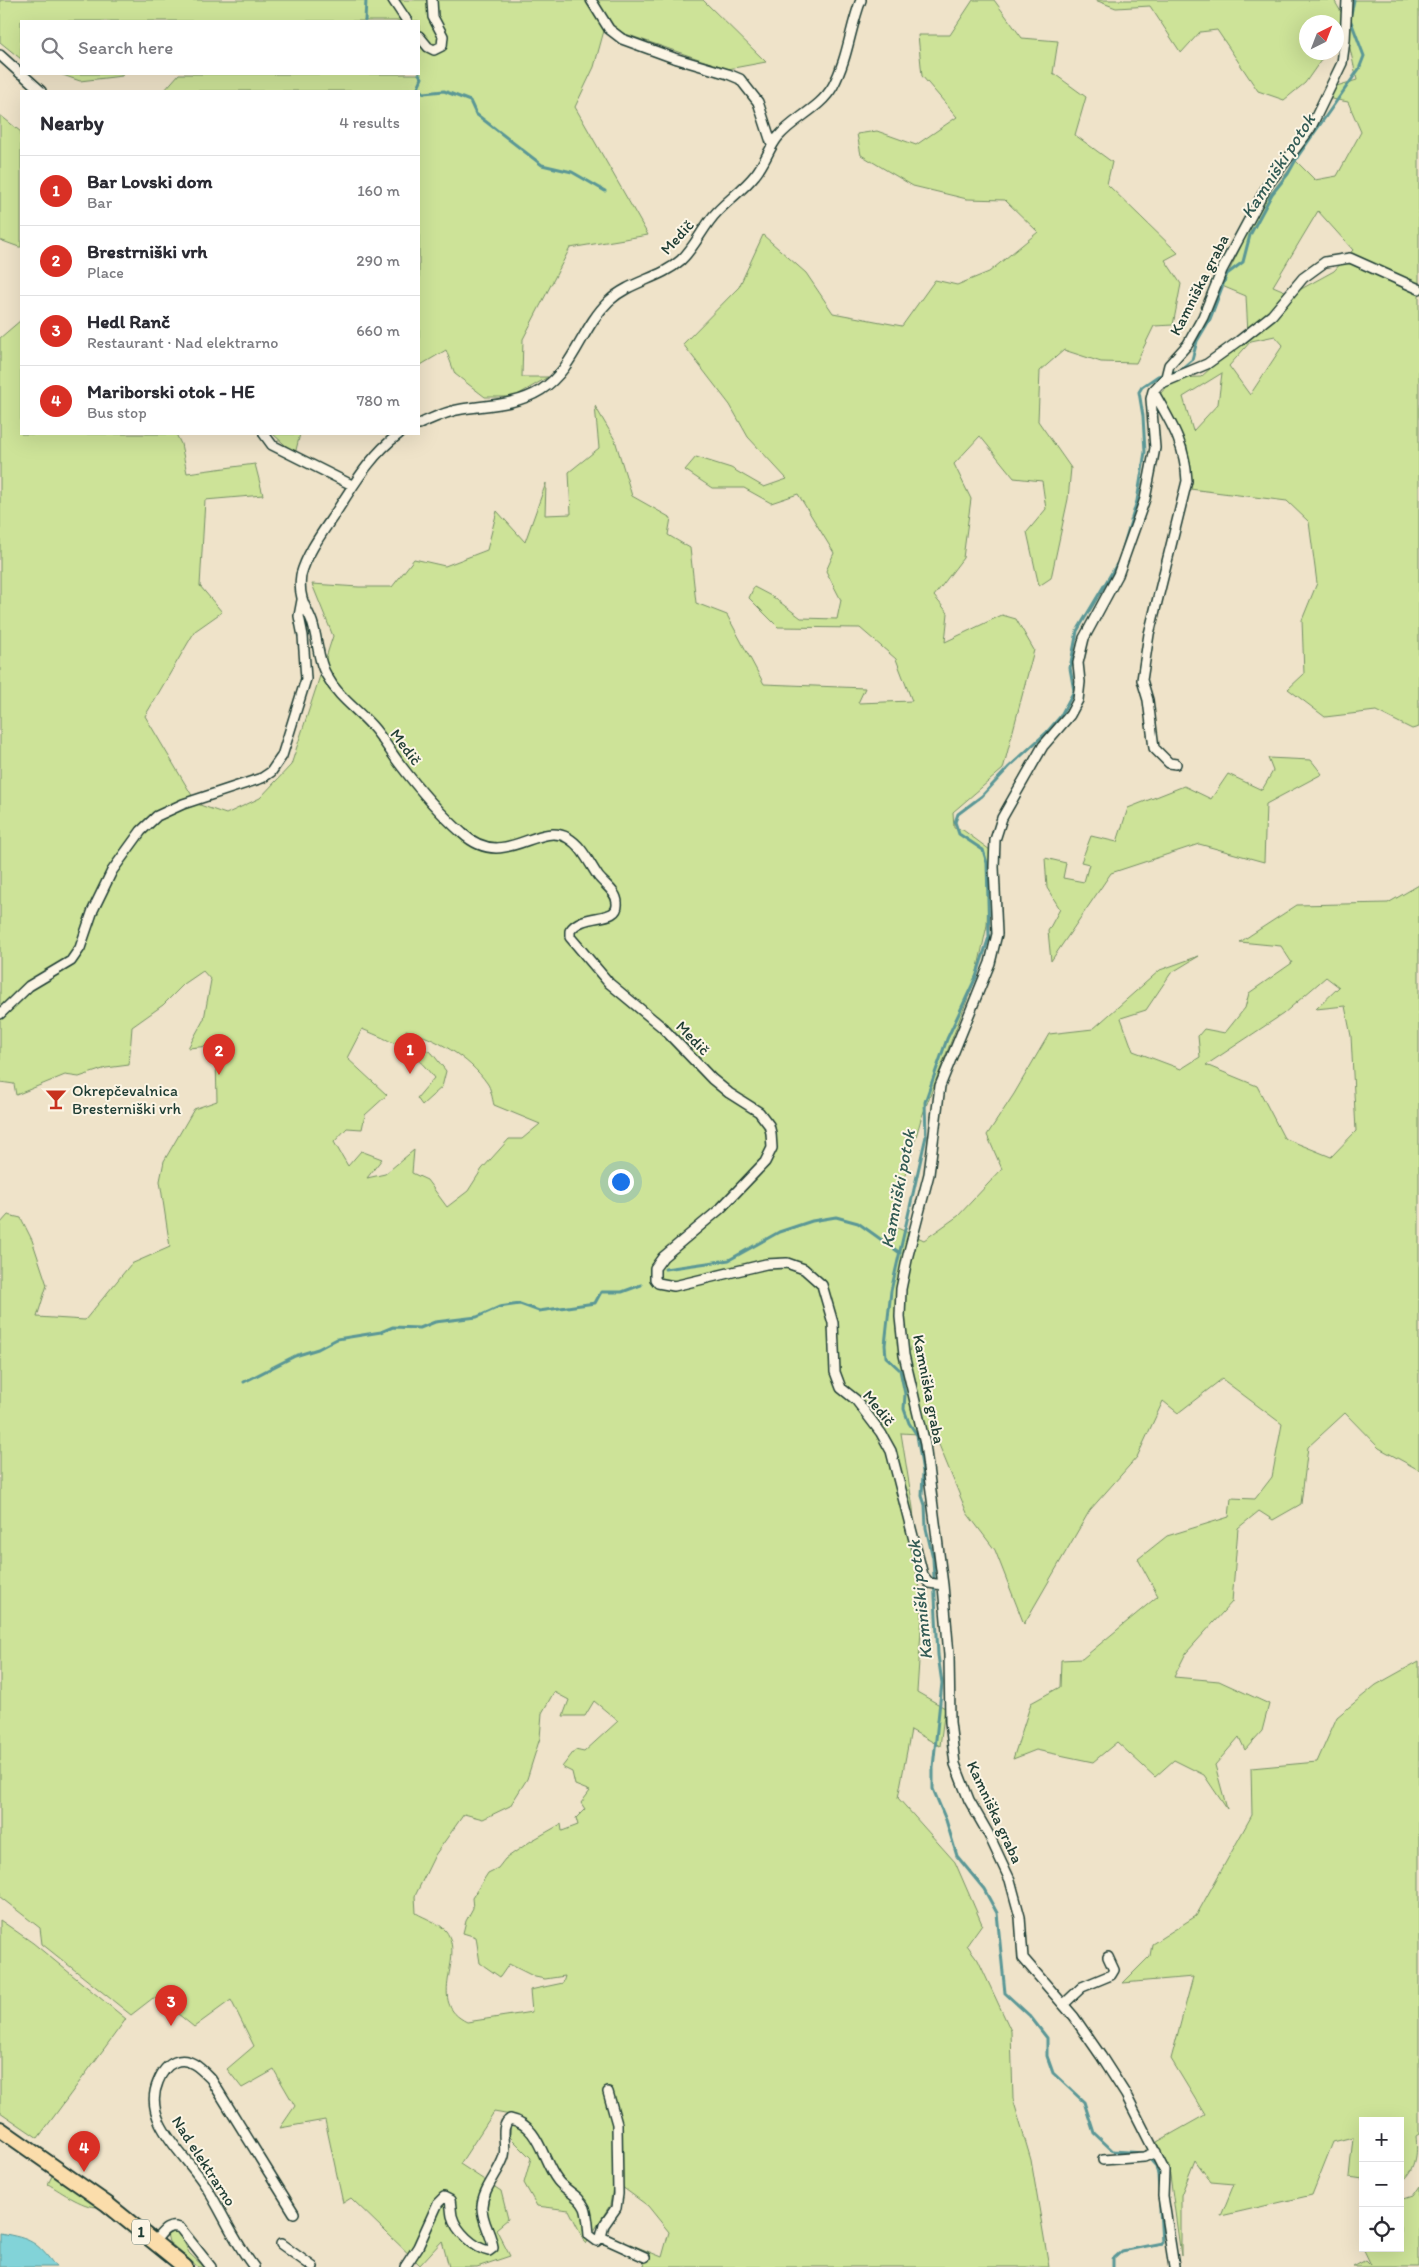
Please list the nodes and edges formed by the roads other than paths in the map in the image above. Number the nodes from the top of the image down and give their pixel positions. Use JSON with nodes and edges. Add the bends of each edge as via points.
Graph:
{"nodes":[{"id":1,"x":393,"y":0,"type":"edge"},
{"id":2,"x":432,"y":0,"type":"edge"},
{"id":3,"x":591,"y":0,"type":"edge"},
{"id":4,"x":861,"y":0,"type":"edge"},
{"id":5,"x":1347,"y":0,"type":"edge"},
{"id":6,"x":406,"y":20,"type":"edge"},
{"id":7,"x":420,"y":37,"type":"edge"},
{"id":8,"x":0,"y":55,"type":"edge"},
{"id":9,"x":20,"y":73,"type":"edge"},
{"id":10,"x":22,"y":75,"type":"edge"},
{"id":11,"x":40,"y":90,"type":"edge"},
{"id":12,"x":772,"y":145,"type":"junction"},
{"id":13,"x":1419,"y":289,"type":"edge"},
{"id":14,"x":1163,"y":380,"type":"junction"},
{"id":15,"x":1153,"y":391,"type":"junction"},
{"id":16,"x":420,"y":424,"type":"edge"},
{"id":17,"x":265,"y":435,"type":"edge"},
{"id":18,"x":398,"y":435,"type":"edge"},
{"id":19,"x":352,"y":485,"type":"junction"},
{"id":20,"x":302,"y":600,"type":"junction"},
{"id":21,"x":1176,"y":764,"type":"dead end"},
{"id":22,"x":0,"y":1014,"type":"edge"},
{"id":23,"x":936,"y":1584,"type":"junction"},
{"id":24,"x":1108,"y":1957,"type":"dead end"},
{"id":25,"x":1064,"y":2004,"type":"junction"},
{"id":26,"x":608,"y":2092,"type":"dead end"},
{"id":27,"x":0,"y":2129,"type":"edge"},
{"id":28,"x":1150,"y":2155,"type":"junction"},
{"id":29,"x":1103,"y":2160,"type":"dead end"},
{"id":30,"x":294,"y":2213,"type":"dead end"},
{"id":31,"x":601,"y":2237,"type":"junction"},
{"id":32,"x":154,"y":2242,"type":"junction"},
{"id":33,"x":282,"y":2244,"type":"dead end"},
{"id":34,"x":645,"y":2257,"type":"dead end"},
{"id":35,"x":185,"y":2267,"type":"edge"},
{"id":36,"x":211,"y":2267,"type":"edge"},
{"id":37,"x":254,"y":2267,"type":"edge"},
{"id":38,"x":313,"y":2267,"type":"edge"},
{"id":39,"x":405,"y":2267,"type":"edge"},
{"id":40,"x":1174,"y":2267,"type":"edge"}],
"edges":[{"from":1,"to":6,"type":"street"},
{"from":2,"to":7,"type":"street","via":[[433,17],[443,36],[442,46],[434,50]]},
{"from":3,"to":12,"type":"street","via":[[609,29],[622,39],[740,79],[758,102]]},
{"from":4,"to":12,"type":"street","name":"Medič","via":[[849,46],[832,87],[822,102],[790,126]]},
{"from":5,"to":14,"type":"street","name":"Kamniška graba","via":[[1342,63],[1310,129],[1267,186],[1222,270],[1199,324],[1188,344],[1169,365]]},
{"from":8,"to":9,"type":"street"},
{"from":10,"to":11,"type":"street"},
{"from":12,"to":16,"type":"street","name":"Medič","via":[[754,177],[716,213],[680,261],[620,291],[608,302],[586,330],[560,375],[540,390],[512,402],[450,411]]},
{"from":13,"to":14,"type":"street","via":[[1350,258],[1325,262],[1303,278],[1272,315],[1240,341],[1207,364]]},
{"from":14,"to":15,"type":"street"},
{"from":15,"to":21,"type":"street","via":[[1180,438],[1187,481],[1149,634],[1142,680],[1154,748]]},
{"from":15,"to":23,"type":"street","name":"Kamniška graba","via":[[1155,448],[1145,499],[1118,575],[1084,638],[1078,663],[1078,700],[1070,716],[1043,746],[1002,818],[995,840],[997,934],[990,963],[940,1086],[929,1174],[901,1289],[904,1355],[925,1444]]},
{"from":17,"to":19,"type":"street","via":[[272,445]]},
{"from":18,"to":19,"type":"street","name":"Medič","via":[[386,444]]},
{"from":19,"to":20,"type":"street","name":"Medič","via":[[307,561],[301,576]]},
{"from":20,"to":22,"type":"street","via":[[299,616],[306,679],[282,756],[271,772],[157,816],[141,831],[112,871],[80,948],[71,961],[28,986]]},
{"from":20,"to":23,"type":"street","name":"Medič","via":[[313,624],[326,675],[338,694],[374,728],[418,786],[463,835],[480,845],[498,849],[554,833],[579,846],[617,903],[612,915],[582,920],[574,925],[570,937],[609,983],[662,1027],[712,1079],[765,1118],[773,1142],[766,1162],[720,1209],[663,1257],[655,1268],[654,1279],[674,1286],[766,1264],[787,1264],[804,1269],[822,1285],[834,1323],[835,1372],[841,1388],[856,1400],[891,1451],[923,1575]]},
{"from":23,"to":25,"type":"street","name":"Kamniška graba","via":[[949,1655],[950,1722],[955,1764],[969,1800],[1010,1880],[1020,1917],[1023,1958]]},
{"from":24,"to":25,"type":"street","via":[[1114,1970],[1111,1975],[1082,1987]]},
{"from":25,"to":28,"type":"street","name":"Kamniška graba","via":[[1126,2095]]},
{"from":26,"to":31,"type":"street","via":[[617,2124],[618,2194],[616,2208],[604,2225]]},
{"from":27,"to":32,"type":"main road","number":"1"},
{"from":28,"to":29,"type":"street"},
{"from":28,"to":40,"type":"street","name":"Kamniška graba","via":[[1164,2170],[1163,2196]]},
{"from":30,"to":37,"type":"street","name":"Nad elektrarno","via":[[211,2079],[196,2065],[185,2061],[174,2062],[167,2067],[155,2094],[159,2120],[205,2184]]},
{"from":31,"to":34,"type":"street"},
{"from":31,"to":39,"type":"street","via":[[597,2241],[589,2235],[585,2208],[577,2196],[558,2181],[537,2140],[516,2120],[510,2119],[504,2127],[506,2149],[503,2161],[482,2205],[493,2248],[482,2250],[466,2237],[452,2216],[450,2200],[444,2197]]},
{"from":32,"to":35,"type":"main road","number":"1"},
{"from":32,"to":36,"type":"street","via":[[166,2228],[180,2228]]},
{"from":33,"to":38,"type":"street"}]}
